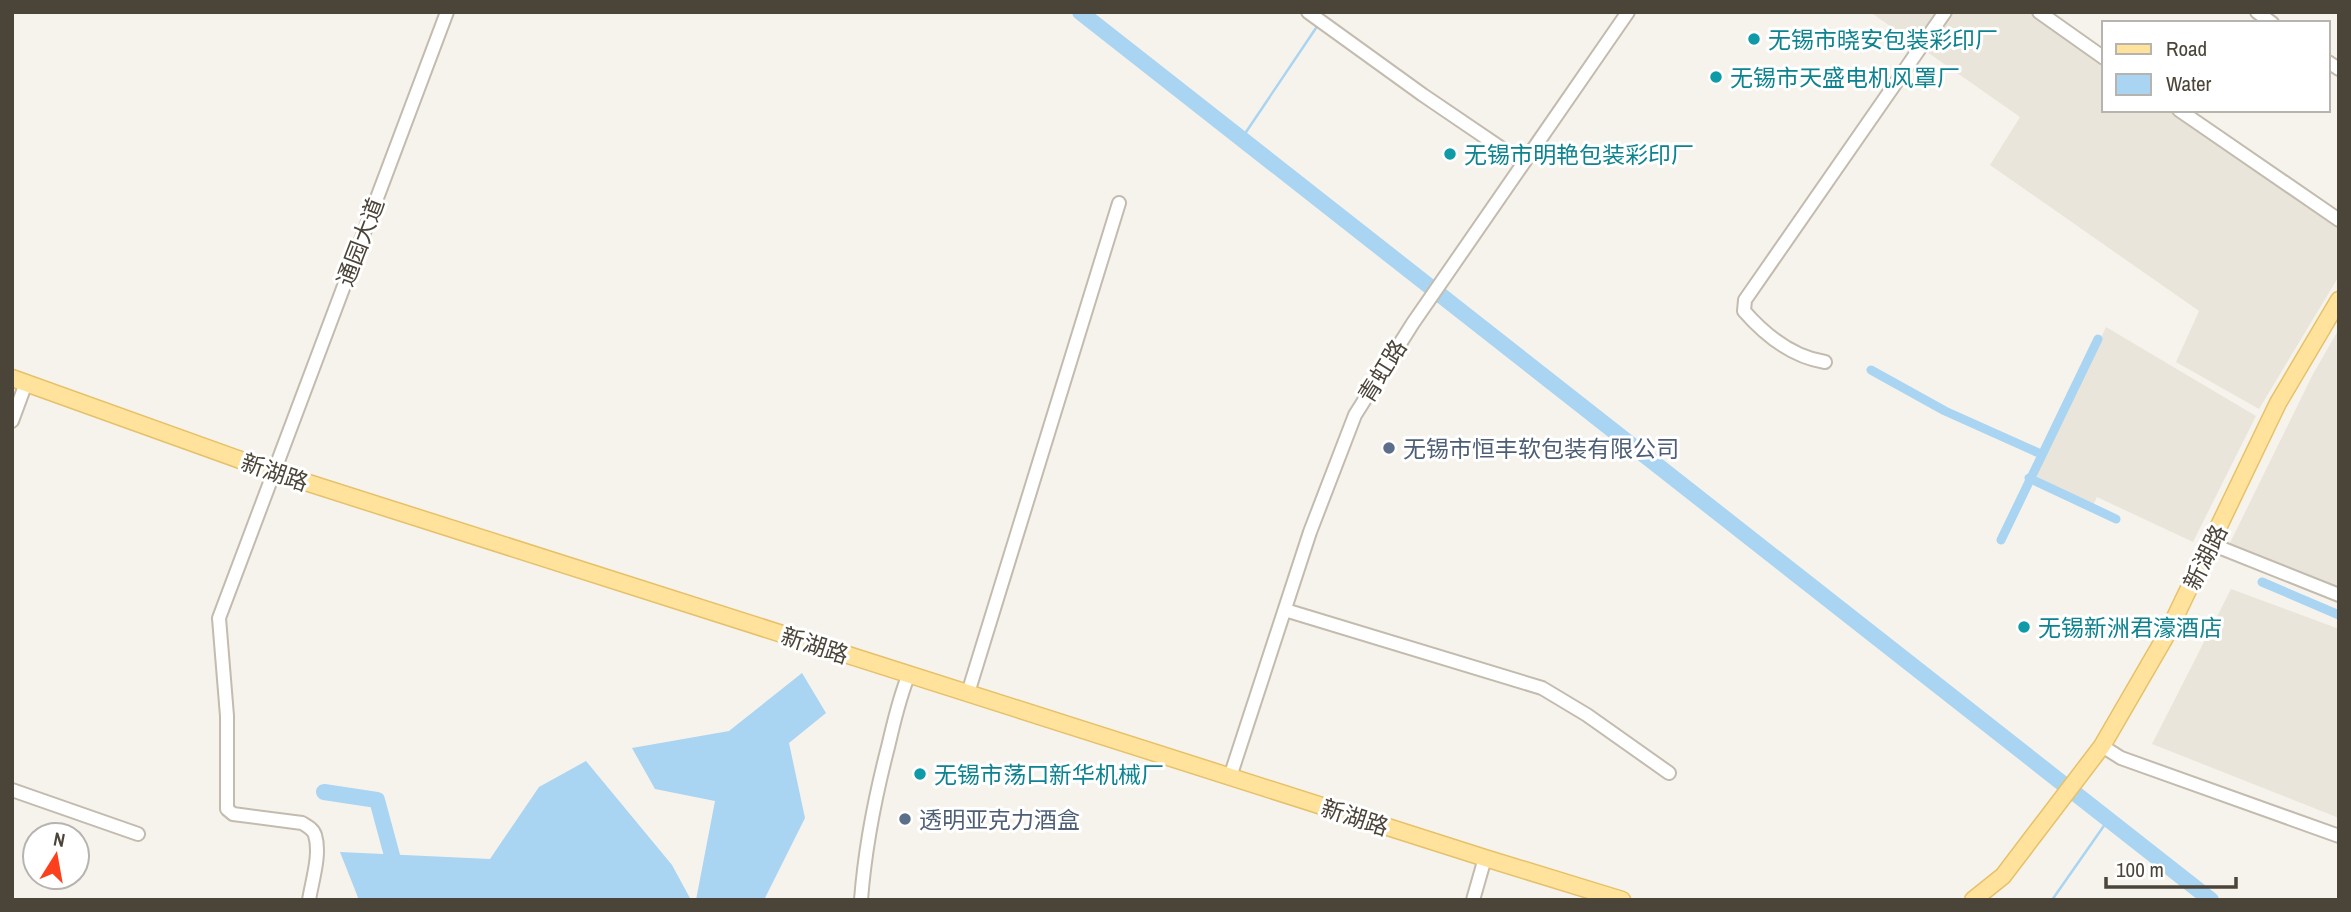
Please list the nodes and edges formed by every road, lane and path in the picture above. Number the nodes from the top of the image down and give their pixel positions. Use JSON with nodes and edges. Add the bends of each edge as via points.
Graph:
{"nodes":[{"id":1,"x":447,"y":12,"type":"edge"},
{"id":2,"x":1628,"y":12,"type":"edge"},
{"id":3,"x":1945,"y":12,"type":"edge"},
{"id":4,"x":2039,"y":12,"type":"edge"},
{"id":5,"x":1316,"y":18,"type":"edge"},
{"id":6,"x":2102,"y":57,"type":"edge"},
{"id":7,"x":2182,"y":112,"type":"edge"},
{"id":8,"x":1523,"y":163,"type":"junction"},
{"id":9,"x":1119,"y":203,"type":"dead end"},
{"id":10,"x":2339,"y":220,"type":"edge"},
{"id":11,"x":2339,"y":300,"type":"edge"},
{"id":12,"x":1825,"y":362,"type":"dead end"},
{"id":13,"x":19,"y":380,"type":"edge"},
{"id":14,"x":12,"y":421,"type":"edge"},
{"id":15,"x":274,"y":472,"type":"junction"},
{"id":16,"x":2211,"y":544,"type":"junction"},
{"id":17,"x":2339,"y":595,"type":"edge"},
{"id":18,"x":1285,"y":610,"type":"junction"},
{"id":19,"x":909,"y":674,"type":"junction"},
{"id":20,"x":968,"y":693,"type":"junction"},
{"id":21,"x":2102,"y":746,"type":"junction"},
{"id":22,"x":1669,"y":773,"type":"dead end"},
{"id":23,"x":1230,"y":777,"type":"junction"},
{"id":24,"x":12,"y":790,"type":"edge"},
{"id":25,"x":138,"y":834,"type":"dead end"},
{"id":26,"x":2339,"y":836,"type":"edge"},
{"id":27,"x":1485,"y":858,"type":"junction"},
{"id":28,"x":309,"y":900,"type":"edge"},
{"id":29,"x":861,"y":900,"type":"edge"},
{"id":30,"x":1473,"y":900,"type":"edge"},
{"id":31,"x":1622,"y":900,"type":"edge"},
{"id":32,"x":1973,"y":900,"type":"edge"}],
"edges":[{"from":1,"to":15,"type":"street","name":"通园大道"},
{"from":2,"to":8,"type":"street","name":"青虹路"},
{"from":3,"to":12,"type":"street","via":[[1745,300],[1744,311],[1781,345],[1806,359]]},
{"from":4,"to":6,"type":"street"},
{"from":5,"to":8,"type":"street"},
{"from":7,"to":10,"type":"street"},
{"from":8,"to":18,"type":"street","name":"青虹路","via":[[1354,415]]},
{"from":9,"to":20,"type":"street"},
{"from":11,"to":16,"type":"main road","name":"新湖路","via":[[2278,403]]},
{"from":13,"to":14,"type":"street"},
{"from":13,"to":15,"type":"main road","name":"新湖路"},
{"from":15,"to":19,"type":"main road","name":"新湖路"},
{"from":15,"to":28,"type":"street","name":"通园大道","via":[[219,618],[227,716],[227,809],[233,814],[302,823],[312,829],[316,857]]},
{"from":16,"to":17,"type":"street"},
{"from":16,"to":21,"type":"main road","name":"新湖路"},
{"from":18,"to":22,"type":"street","via":[[1542,688]]},
{"from":18,"to":23,"type":"street","name":"青虹路"},
{"from":19,"to":20,"type":"main road","name":"新湖路"},
{"from":19,"to":29,"type":"street","via":[[880,781],[864,858]]},
{"from":20,"to":23,"type":"main road","name":"新湖路"},
{"from":21,"to":26,"type":"street","via":[[2121,758]]},
{"from":21,"to":32,"type":"main road","name":"新湖路","via":[[2003,876]]},
{"from":23,"to":27,"type":"main road","name":"新湖路"},
{"from":24,"to":25,"type":"street"},
{"from":27,"to":30,"type":"street"},
{"from":27,"to":31,"type":"main road","name":"新湖路"}]}
